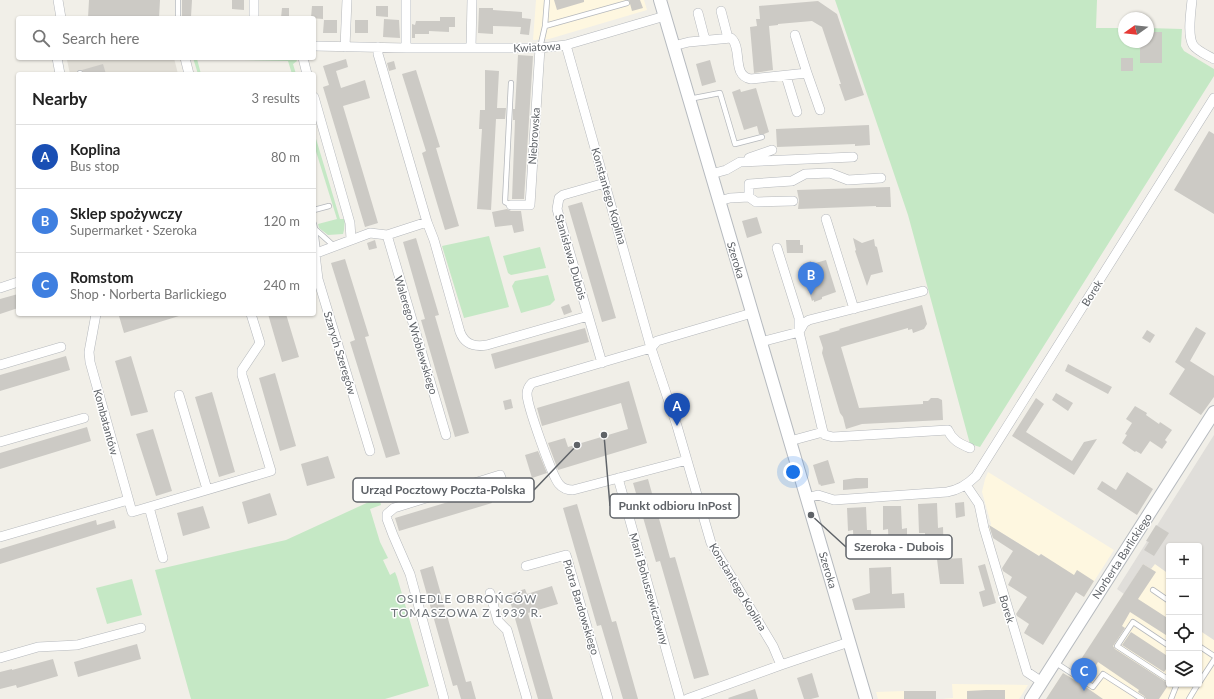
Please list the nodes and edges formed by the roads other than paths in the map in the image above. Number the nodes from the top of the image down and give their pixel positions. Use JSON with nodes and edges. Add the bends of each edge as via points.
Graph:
{"nodes":[{"id":1,"x":58,"y":0,"type":"edge"},
{"id":2,"x":178,"y":0,"type":"edge"},
{"id":3,"x":254,"y":0,"type":"edge"},
{"id":4,"x":347,"y":0,"type":"edge"},
{"id":5,"x":406,"y":0,"type":"edge"},
{"id":6,"x":472,"y":0,"type":"edge"},
{"id":7,"x":548,"y":0,"type":"edge"},
{"id":8,"x":660,"y":0,"type":"edge"},
{"id":9,"x":1192,"y":0,"type":"edge"},
{"id":10,"x":627,"y":3,"type":"dead end"},
{"id":11,"x":721,"y":11,"type":"dead end"},
{"id":12,"x":698,"y":13,"type":"dead end"},
{"id":13,"x":61,"y":16,"type":"edge"},
{"id":14,"x":178,"y":16,"type":"edge"},
{"id":15,"x":254,"y":16,"type":"edge"},
{"id":16,"x":665,"y":16,"type":"junction"},
{"id":17,"x":545,"y":26,"type":"junction"},
{"id":18,"x":795,"y":35,"type":"dead end"},
{"id":19,"x":728,"y":38,"type":"junction"},
{"id":20,"x":705,"y":40,"type":"junction"},
{"id":21,"x":566,"y":45,"type":"junction"},
{"id":22,"x":316,"y":46,"type":"edge"},
{"id":23,"x":673,"y":46,"type":"junction"},
{"id":24,"x":346,"y":47,"type":"junction"},
{"id":25,"x":378,"y":47,"type":"junction"},
{"id":26,"x":406,"y":48,"type":"junction"},
{"id":27,"x":471,"y":48,"type":"junction"},
{"id":28,"x":540,"y":48,"type":"junction"},
{"id":29,"x":1214,"y":59,"type":"edge"},
{"id":30,"x":57,"y":60,"type":"edge"},
{"id":31,"x":186,"y":60,"type":"edge"},
{"id":32,"x":304,"y":60,"type":"edge"},
{"id":33,"x":60,"y":72,"type":"edge"},
{"id":34,"x":188,"y":72,"type":"edge"},
{"id":35,"x":306,"y":72,"type":"edge"},
{"id":36,"x":807,"y":73,"type":"junction"},
{"id":37,"x":786,"y":76,"type":"junction"},
{"id":38,"x":511,"y":83,"type":"dead end"},
{"id":39,"x":1214,"y":98,"type":"edge"},
{"id":40,"x":688,"y":99,"type":"junction"},
{"id":41,"x":316,"y":104,"type":"edge"},
{"id":42,"x":820,"y":110,"type":"dead end"},
{"id":43,"x":797,"y":112,"type":"dead end"},
{"id":44,"x":762,"y":137,"type":"dead end"},
{"id":45,"x":772,"y":150,"type":"dead end"},
{"id":46,"x":853,"y":157,"type":"dead end"},
{"id":47,"x":740,"y":162,"type":"junction"},
{"id":48,"x":711,"y":174,"type":"junction"},
{"id":49,"x":881,"y":178,"type":"dead end"},
{"id":50,"x":605,"y":183,"type":"junction"},
{"id":51,"x":749,"y":197,"type":"junction"},
{"id":52,"x":719,"y":201,"type":"junction"},
{"id":53,"x":793,"y":201,"type":"dead end"},
{"id":54,"x":511,"y":205,"type":"joint"},
{"id":55,"x":330,"y":206,"type":"dead end"},
{"id":56,"x":316,"y":210,"type":"edge"},
{"id":57,"x":826,"y":219,"type":"dead end"},
{"id":58,"x":427,"y":222,"type":"junction"},
{"id":59,"x":316,"y":227,"type":"edge"},
{"id":60,"x":387,"y":235,"type":"junction"},
{"id":61,"x":351,"y":239,"type":"junction"},
{"id":62,"x":334,"y":246,"type":"junction"},
{"id":63,"x":777,"y":248,"type":"dead end"},
{"id":64,"x":316,"y":254,"type":"edge"},
{"id":65,"x":316,"y":262,"type":"edge"},
{"id":66,"x":16,"y":283,"type":"edge"},
{"id":67,"x":0,"y":288,"type":"edge"},
{"id":68,"x":923,"y":291,"type":"dead end"},
{"id":69,"x":854,"y":310,"type":"junction"},
{"id":70,"x":752,"y":313,"type":"junction"},
{"id":71,"x":96,"y":316,"type":"edge"},
{"id":72,"x":252,"y":316,"type":"edge"},
{"id":73,"x":588,"y":316,"type":"junction"},
{"id":74,"x":799,"y":332,"type":"junction"},
{"id":75,"x":761,"y":342,"type":"junction"},
{"id":76,"x":62,"y":347,"type":"dead end"},
{"id":77,"x":651,"y":348,"type":"junction"},
{"id":78,"x":602,"y":363,"type":"junction"},
{"id":79,"x":0,"y":365,"type":"edge"},
{"id":80,"x":179,"y":395,"type":"dead end"},
{"id":81,"x":1214,"y":412,"type":"edge"},
{"id":82,"x":84,"y":418,"type":"dead end"},
{"id":83,"x":823,"y":432,"type":"junction"},
{"id":84,"x":446,"y":435,"type":"dead end"},
{"id":85,"x":790,"y":441,"type":"junction"},
{"id":86,"x":0,"y":442,"type":"edge"},
{"id":87,"x":970,"y":448,"type":"dead end"},
{"id":88,"x":370,"y":451,"type":"dead end"},
{"id":89,"x":687,"y":460,"type":"junction"},
{"id":90,"x":618,"y":478,"type":"junction"},
{"id":91,"x":966,"y":485,"type":"junction"},
{"id":92,"x":504,"y":486,"type":"dead end"},
{"id":93,"x":207,"y":490,"type":"junction"},
{"id":94,"x":806,"y":498,"type":"junction"},
{"id":95,"x":128,"y":500,"type":"junction"},
{"id":96,"x":149,"y":507,"type":"junction"},
{"id":97,"x":0,"y":537,"type":"edge"},
{"id":98,"x":163,"y":558,"type":"dead end"},
{"id":99,"x":526,"y":566,"type":"dead end"},
{"id":100,"x":1153,"y":590,"type":"dead end"},
{"id":101,"x":490,"y":593,"type":"dead end"},
{"id":102,"x":1166,"y":599,"type":"edge"},
{"id":103,"x":141,"y":628,"type":"dead end"},
{"id":104,"x":849,"y":642,"type":"junction"},
{"id":105,"x":1166,"y":644,"type":"edge"},
{"id":106,"x":1202,"y":648,"type":"edge"},
{"id":107,"x":1214,"y":656,"type":"edge"},
{"id":108,"x":0,"y":658,"type":"edge"},
{"id":109,"x":1214,"y":660,"type":"edge"},
{"id":110,"x":1054,"y":662,"type":"junction"},
{"id":111,"x":781,"y":665,"type":"junction"},
{"id":112,"x":1166,"y":678,"type":"edge"},
{"id":113,"x":1202,"y":679,"type":"edge"},
{"id":114,"x":1042,"y":682,"type":"junction"},
{"id":115,"x":1175,"y":687,"type":"edge"},
{"id":116,"x":1197,"y":687,"type":"edge"},
{"id":117,"x":444,"y":699,"type":"edge"},
{"id":118,"x":527,"y":699,"type":"edge"},
{"id":119,"x":608,"y":699,"type":"edge"},
{"id":120,"x":680,"y":699,"type":"edge"},
{"id":121,"x":687,"y":699,"type":"edge"},
{"id":122,"x":866,"y":699,"type":"edge"},
{"id":123,"x":1031,"y":699,"type":"edge"},
{"id":124,"x":1142,"y":699,"type":"edge"},
{"id":125,"x":1171,"y":699,"type":"edge"},
{"id":126,"x":1189,"y":699,"type":"edge"}],
"edges":[{"from":1,"to":13,"type":"street"},
{"from":2,"to":14,"type":"lane"},
{"from":3,"to":15,"type":"street"},
{"from":4,"to":24,"type":"street"},
{"from":5,"to":26,"type":"street"},
{"from":6,"to":27,"type":"street"},
{"from":7,"to":17,"type":"lane"},
{"from":8,"to":16,"type":"street","name":"Szeroka"},
{"from":9,"to":29,"type":"street","via":[[1190,34],[1193,44]]},
{"from":10,"to":17,"type":"lane"},
{"from":11,"to":19,"type":"street"},
{"from":12,"to":20,"type":"street"},
{"from":16,"to":21,"type":"street","name":"Kwiatowa"},
{"from":16,"to":23,"type":"street","name":"Szeroka"},
{"from":17,"to":28,"type":"lane"},
{"from":18,"to":36,"type":"street"},
{"from":19,"to":20,"type":"street"},
{"from":19,"to":37,"type":"street","via":[[734,41],[740,70],[746,78]]},
{"from":20,"to":23,"type":"street"},
{"from":21,"to":28,"type":"street","name":"Kwiatowa"},
{"from":21,"to":50,"type":"street","name":"Konstantego Koplina"},
{"from":22,"to":24,"type":"street","name":"Kwiatowa"},
{"from":23,"to":40,"type":"street","name":"Szeroka"},
{"from":24,"to":25,"type":"street","name":"Kwiatowa"},
{"from":25,"to":26,"type":"street","name":"Kwiatowa"},
{"from":25,"to":58,"type":"street"},
{"from":26,"to":27,"type":"street","name":"Kwiatowa"},
{"from":27,"to":28,"type":"street","name":"Kwiatowa"},
{"from":28,"to":54,"type":"street","name":"Niebrowska","via":[[530,205]]},
{"from":30,"to":33,"type":"street"},
{"from":31,"to":34,"type":"street"},
{"from":32,"to":35,"type":"street"},
{"from":36,"to":37,"type":"street"},
{"from":36,"to":42,"type":"street"},
{"from":37,"to":43,"type":"street"},
{"from":38,"to":54,"type":"lane","via":[[505,202]]},
{"from":39,"to":91,"type":"street","name":"Borek","via":[[976,476]]},
{"from":40,"to":44,"type":"lane","via":[[720,93],[735,144]]},
{"from":40,"to":48,"type":"street","name":"Szeroka"},
{"from":41,"to":61,"type":"street","via":[[350,223]]},
{"from":45,"to":47,"type":"street"},
{"from":46,"to":47,"type":"street"},
{"from":47,"to":48,"type":"street","via":[[726,170]]},
{"from":48,"to":52,"type":"street","name":"Szeroka"},
{"from":49,"to":51,"type":"street","via":[[848,180],[830,173],[805,174],[792,181],[749,184]]},
{"from":50,"to":73,"type":"street","name":"Stanisława Dubois","via":[[563,195],[557,204]]},
{"from":50,"to":77,"type":"street","name":"Konstantego Koplina"},
{"from":51,"to":52,"type":"street"},
{"from":51,"to":53,"type":"street","via":[[756,202]]},
{"from":52,"to":70,"type":"street","name":"Szeroka"},
{"from":55,"to":56,"type":"lane"},
{"from":57,"to":69,"type":"street"},
{"from":58,"to":60,"type":"street"},
{"from":58,"to":73,"type":"street","via":[[462,338],[466,342],[481,346],[491,344]]},
{"from":59,"to":62,"type":"lane"},
{"from":60,"to":61,"type":"street","via":[[370,233]]},
{"from":60,"to":84,"type":"street","name":"Walerego Wróblewskiego"},
{"from":61,"to":62,"type":"street"},
{"from":62,"to":64,"type":"street"},
{"from":63,"to":74,"type":"street","via":[[799,318]]},
{"from":65,"to":88,"type":"street","name":"Szarych Szeregów","via":[[318,279]]},
{"from":66,"to":67,"type":"street"},
{"from":68,"to":69,"type":"street"},
{"from":69,"to":74,"type":"street","via":[[809,320]]},
{"from":70,"to":75,"type":"street","name":"Szeroka"},
{"from":70,"to":77,"type":"street","via":[[656,341]]},
{"from":71,"to":95,"type":"street","name":"Kombatantów","via":[[89,352],[90,362]]},
{"from":72,"to":93,"type":"street","via":[[260,344],[242,370],[242,375],[271,471]]},
{"from":73,"to":78,"type":"street","name":"Stanisława Dubois"},
{"from":74,"to":75,"type":"street"},
{"from":74,"to":83,"type":"street"},
{"from":75,"to":85,"type":"street","name":"Szeroka"},
{"from":76,"to":79,"type":"street"},
{"from":77,"to":78,"type":"street"},
{"from":77,"to":89,"type":"street","name":"Konstantego Koplina"},
{"from":78,"to":90,"type":"street","via":[[532,383],[527,396],[539,437],[559,484],[566,490],[573,490]]},
{"from":80,"to":93,"type":"street"},
{"from":81,"to":110,"type":"street","name":"Norberta Barlickiego"},
{"from":82,"to":86,"type":"street"},
{"from":83,"to":85,"type":"street"},
{"from":83,"to":87,"type":"street","via":[[832,437],[948,430],[957,442]]},
{"from":85,"to":94,"type":"street","name":"Szeroka"},
{"from":89,"to":90,"type":"street"},
{"from":89,"to":111,"type":"street","name":"Konstantego Koplina","via":[[711,543],[773,646]]},
{"from":90,"to":120,"type":"street","name":"Marii Bohuszewiczówny"},
{"from":91,"to":94,"type":"street","name":"Borek","via":[[939,493],[834,500],[818,495]]},
{"from":91,"to":114,"type":"street","name":"Borek","via":[[979,504],[1027,672]]},
{"from":92,"to":117,"type":"street","via":[[500,475],[394,508],[387,514],[392,535],[410,574]]},
{"from":93,"to":96,"type":"street"},
{"from":94,"to":104,"type":"street","name":"Szeroka"},
{"from":95,"to":96,"type":"street","via":[[132,512]]},
{"from":95,"to":97,"type":"street"},
{"from":96,"to":98,"type":"street"},
{"from":99,"to":119,"type":"street","name":"Piotra Bardowskiego","via":[[566,555]]},
{"from":100,"to":102,"type":"lane"},
{"from":101,"to":118,"type":"street","via":[[498,621],[507,630]]},
{"from":103,"to":108,"type":"street","via":[[77,646],[38,647]]},
{"from":104,"to":111,"type":"street"},
{"from":104,"to":122,"type":"street","name":"Szeroka"},
{"from":105,"to":112,"type":"lane","via":[[1133,622],[1117,646]]},
{"from":106,"to":107,"type":"lane"},
{"from":109,"to":113,"type":"lane"},
{"from":110,"to":114,"type":"street","name":"Norberta Barlickiego"},
{"from":110,"to":124,"type":"lane","via":[[1092,687],[1103,674]]},
{"from":111,"to":121,"type":"street"},
{"from":114,"to":123,"type":"street","name":"Norberta Barlickiego"},
{"from":115,"to":125,"type":"lane"},
{"from":116,"to":126,"type":"lane"}]}
